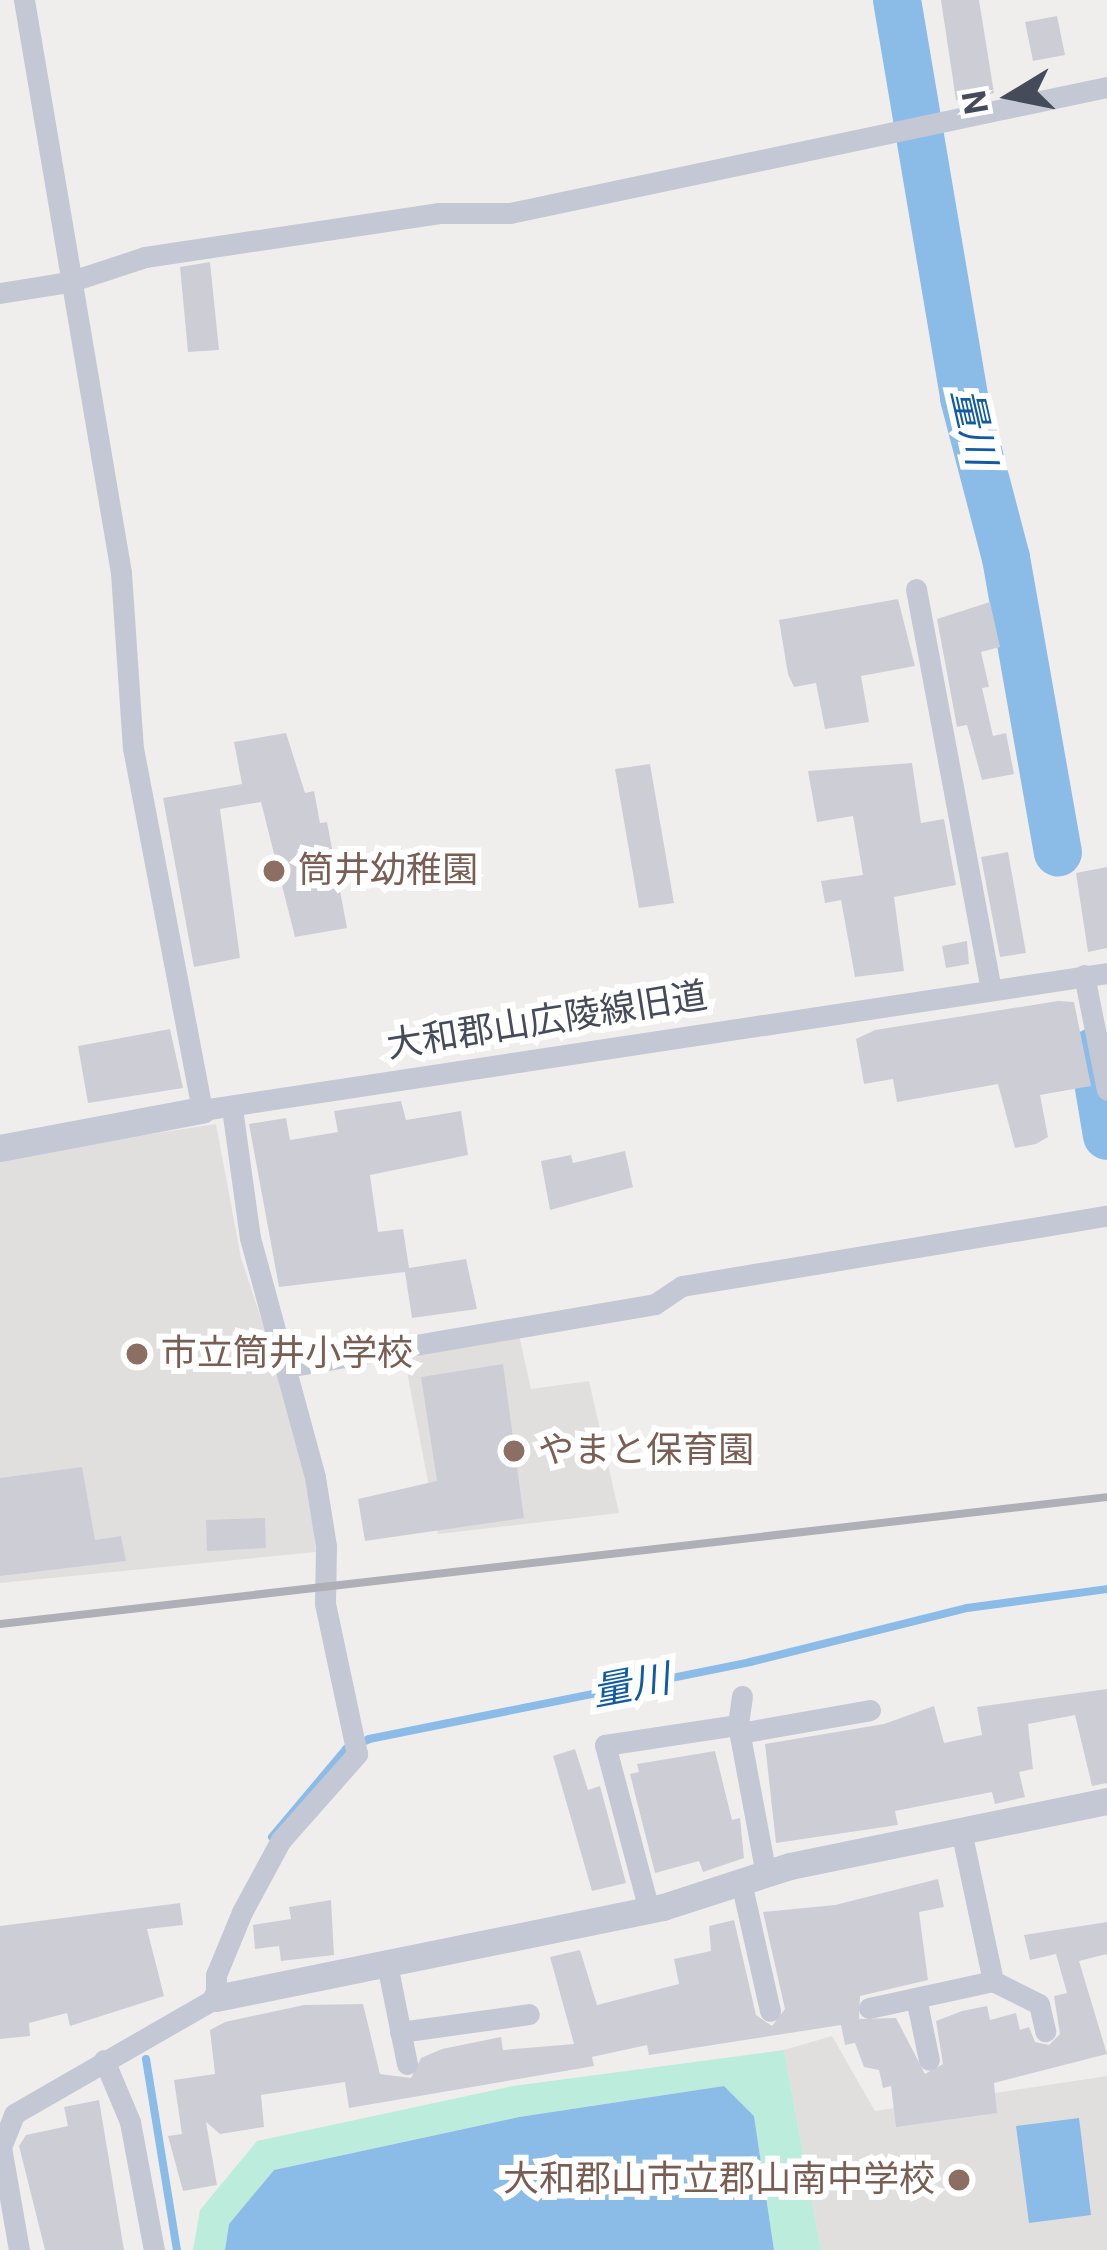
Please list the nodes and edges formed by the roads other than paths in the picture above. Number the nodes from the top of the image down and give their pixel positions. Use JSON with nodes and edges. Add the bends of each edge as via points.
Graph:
{"nodes":[{"id":1,"x":24,"y":0,"type":"edge"},
{"id":2,"x":1107,"y":88,"type":"edge"},
{"id":3,"x":68,"y":283,"type":"junction"},
{"id":4,"x":0,"y":293,"type":"edge"},
{"id":5,"x":916,"y":589,"type":"dead end"},
{"id":6,"x":1095,"y":974,"type":"edge"},
{"id":7,"x":990,"y":986,"type":"junction"},
{"id":8,"x":1107,"y":1090,"type":"edge"},
{"id":9,"x":232,"y":1108,"type":"junction"},
{"id":10,"x":202,"y":1110,"type":"junction"},
{"id":11,"x":0,"y":1148,"type":"edge"},
{"id":12,"x":1107,"y":1216,"type":"edge"},
{"id":13,"x":287,"y":1367,"type":"junction"},
{"id":14,"x":742,"y":1696,"type":"dead end"},
{"id":15,"x":870,"y":1710,"type":"dead end"},
{"id":16,"x":739,"y":1729,"type":"junction"},
{"id":17,"x":1107,"y":1801,"type":"edge"},
{"id":18,"x":961,"y":1831,"type":"junction"},
{"id":19,"x":753,"y":1878,"type":"junction"},
{"id":20,"x":650,"y":1910,"type":"junction"},
{"id":21,"x":387,"y":1964,"type":"junction"},
{"id":22,"x":993,"y":1981,"type":"junction"},
{"id":23,"x":216,"y":1998,"type":"junction"},
{"id":24,"x":916,"y":1998,"type":"junction"},
{"id":25,"x":869,"y":2008,"type":"dead end"},
{"id":26,"x":770,"y":2012,"type":"dead end"},
{"id":27,"x":529,"y":2014,"type":"dead end"},
{"id":28,"x":1045,"y":2031,"type":"dead end"},
{"id":29,"x":400,"y":2032,"type":"junction"},
{"id":30,"x":104,"y":2060,"type":"junction"},
{"id":31,"x":929,"y":2060,"type":"dead end"},
{"id":32,"x":407,"y":2064,"type":"dead end"},
{"id":33,"x":3,"y":2130,"type":"edge"},
{"id":34,"x":19,"y":2250,"type":"edge"},
{"id":35,"x":154,"y":2250,"type":"edge"}],
"edges":[{"from":1,"to":3,"type":"street"},
{"from":2,"to":3,"type":"street","via":[[510,213],[438,213],[145,257]]},
{"from":3,"to":4,"type":"street"},
{"from":3,"to":10,"type":"street","via":[[121,573],[133,748]]},
{"from":5,"to":7,"type":"street"},
{"from":6,"to":7,"type":"street","name":"大和郡山広陵線旧道"},
{"from":6,"to":8,"type":"street"},
{"from":7,"to":9,"type":"street","name":"大和郡山広陵線旧道"},
{"from":9,"to":10,"type":"street","name":"大和郡山広陵線旧道"},
{"from":9,"to":13,"type":"street","via":[[250,1238]]},
{"from":10,"to":11,"type":"street","name":"大和郡山広陵線旧道"},
{"from":12,"to":13,"type":"street","via":[[682,1286],[655,1304]]},
{"from":13,"to":23,"type":"street","via":[[315,1477],[325,1604],[355,1742],[281,1840],[242,1912]]},
{"from":14,"to":16,"type":"street"},
{"from":15,"to":16,"type":"street"},
{"from":16,"to":19,"type":"street"},
{"from":16,"to":20,"type":"street","via":[[605,1745]]},
{"from":17,"to":18,"type":"street"},
{"from":18,"to":19,"type":"street"},
{"from":18,"to":22,"type":"street"},
{"from":19,"to":20,"type":"street"},
{"from":19,"to":26,"type":"street"},
{"from":20,"to":21,"type":"street"},
{"from":21,"to":23,"type":"street"},
{"from":21,"to":29,"type":"street"},
{"from":22,"to":24,"type":"street"},
{"from":22,"to":28,"type":"street","via":[[1039,2004]]},
{"from":23,"to":30,"type":"street"},
{"from":24,"to":25,"type":"street"},
{"from":24,"to":31,"type":"street"},
{"from":27,"to":29,"type":"street"},
{"from":29,"to":32,"type":"street"},
{"from":30,"to":33,"type":"street","via":[[32,2100]]},
{"from":30,"to":35,"type":"street","via":[[130,2122]]},
{"from":33,"to":34,"type":"street"}]}
